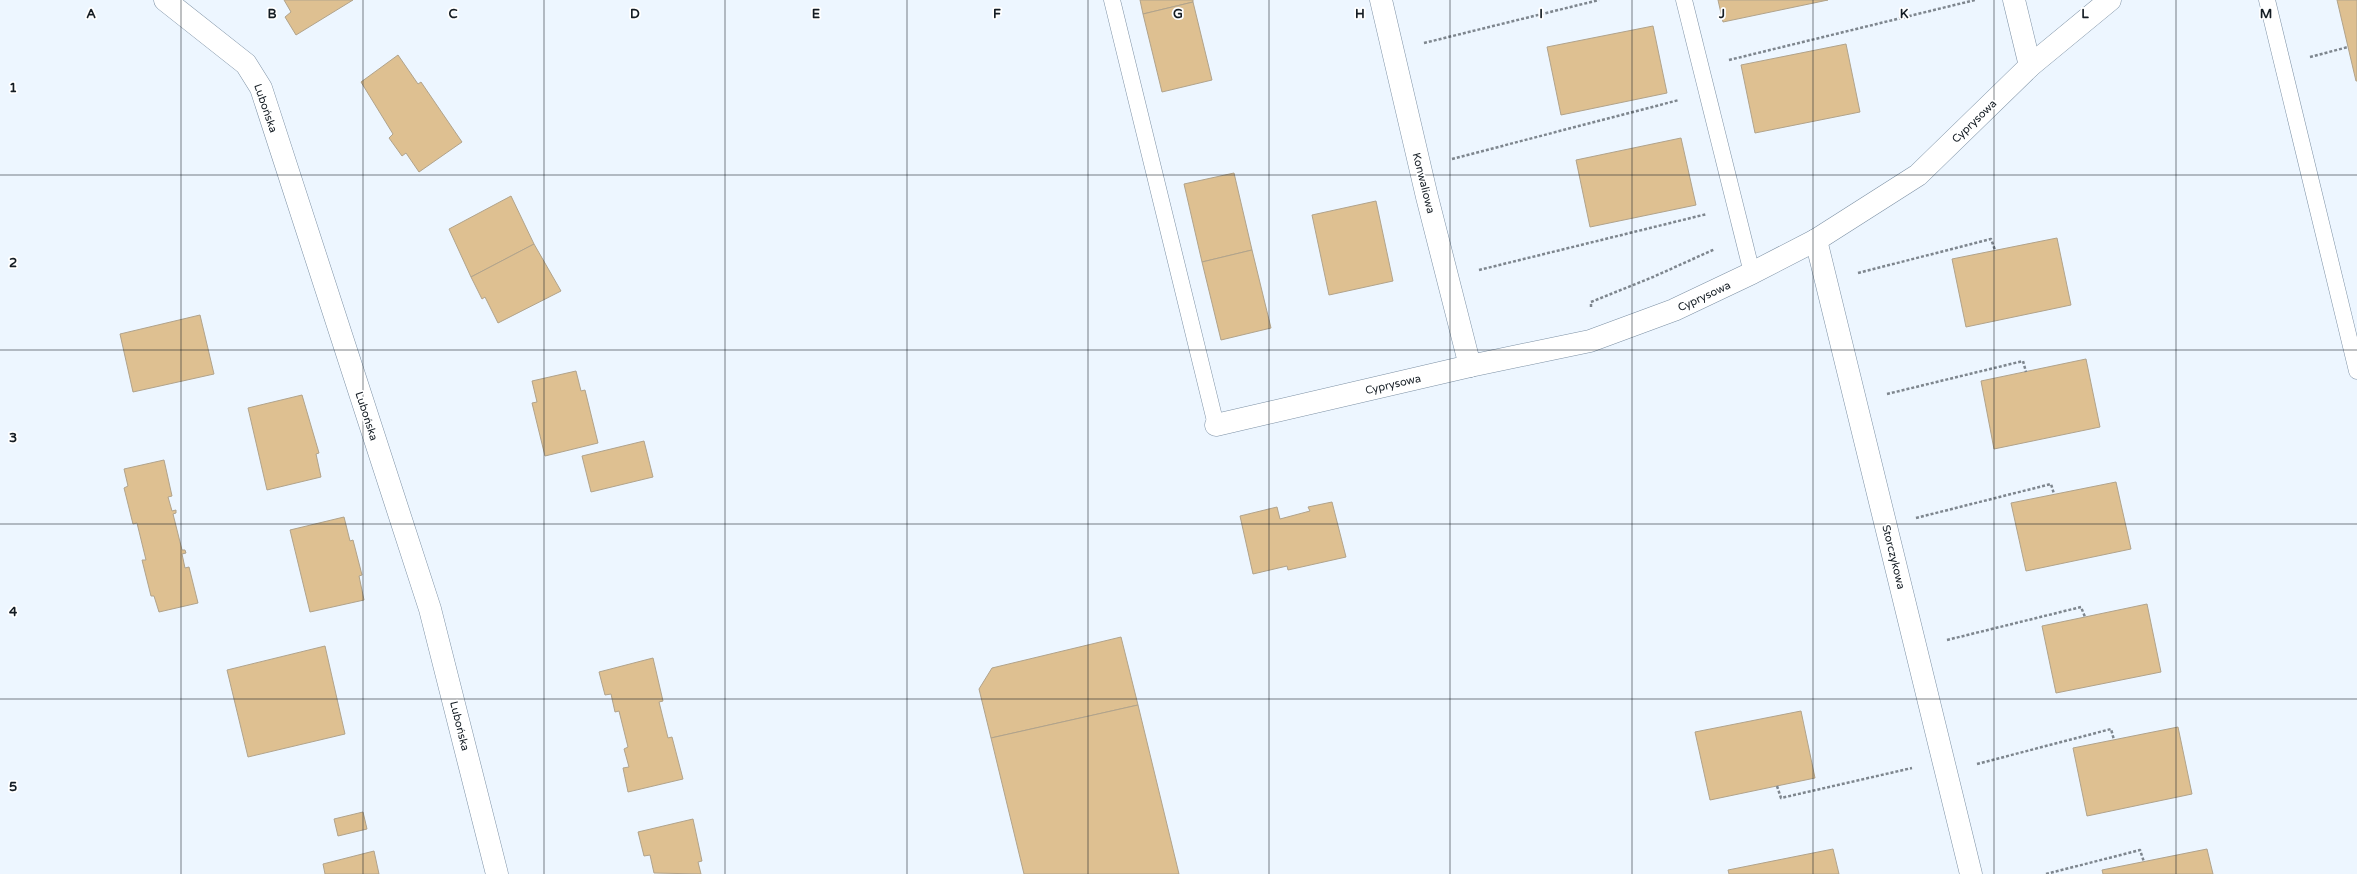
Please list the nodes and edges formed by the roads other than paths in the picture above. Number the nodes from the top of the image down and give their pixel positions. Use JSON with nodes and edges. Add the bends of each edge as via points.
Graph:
{"nodes":[{"id":1,"x":164,"y":0,"type":"edge"},
{"id":2,"x":1112,"y":0,"type":"edge"},
{"id":3,"x":1381,"y":0,"type":"edge"},
{"id":4,"x":1684,"y":0,"type":"edge"},
{"id":5,"x":2014,"y":0,"type":"edge"},
{"id":6,"x":2110,"y":0,"type":"edge"},
{"id":7,"x":2267,"y":0,"type":"edge"},
{"id":8,"x":2030,"y":66,"type":"junction"},
{"id":9,"x":1816,"y":240,"type":"junction"},
{"id":10,"x":1752,"y":273,"type":"junction"},
{"id":11,"x":1470,"y":366,"type":"junction"},
{"id":12,"x":2357,"y":371,"type":"edge"},
{"id":13,"x":1216,"y":425,"type":"joint"},
{"id":14,"x":497,"y":874,"type":"edge"},
{"id":15,"x":1971,"y":874,"type":"edge"}],
"edges":[{"from":1,"to":14,"type":"street","name":"Lubońska","via":[[246,64],[261,88],[430,609]]},
{"from":2,"to":13,"type":"lane"},
{"from":3,"to":11,"type":"street","name":"Konwaliowa"},
{"from":4,"to":10,"type":"lane"},
{"from":5,"to":8,"type":"street"},
{"from":6,"to":8,"type":"street","name":"Cyprysowa"},
{"from":7,"to":12,"type":"lane"},
{"from":8,"to":9,"type":"street","name":"Cyprysowa","via":[[1918,175]]},
{"from":9,"to":10,"type":"street","name":"Cyprysowa"},
{"from":9,"to":15,"type":"street","name":"Storczykowa"},
{"from":10,"to":11,"type":"street","name":"Cyprysowa","via":[[1674,310],[1590,340]]},
{"from":11,"to":13,"type":"street","name":"Cyprysowa"}]}
